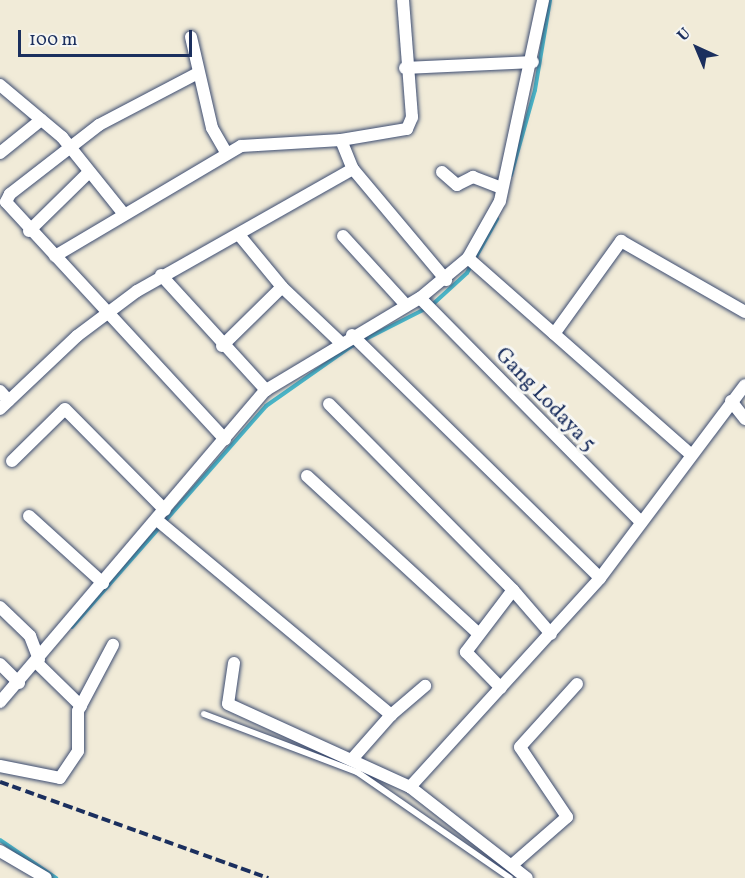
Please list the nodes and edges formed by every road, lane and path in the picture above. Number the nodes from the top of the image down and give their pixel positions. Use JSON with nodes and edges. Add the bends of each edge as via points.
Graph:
{"nodes":[{"id":1,"x":403,"y":0,"type":"edge"},
{"id":2,"x":543,"y":0,"type":"edge"},
{"id":3,"x":190,"y":37,"type":"dead end"},
{"id":4,"x":534,"y":62,"type":"junction"},
{"id":5,"x":405,"y":68,"type":"junction"},
{"id":6,"x":198,"y":73,"type":"junction"},
{"id":7,"x":0,"y":85,"type":"edge"},
{"id":8,"x":41,"y":120,"type":"junction"},
{"id":9,"x":341,"y":140,"type":"junction"},
{"id":10,"x":71,"y":148,"type":"junction"},
{"id":11,"x":226,"y":152,"type":"junction"},
{"id":12,"x":0,"y":153,"type":"edge"},
{"id":13,"x":353,"y":169,"type":"junction"},
{"id":14,"x":89,"y":171,"type":"junction"},
{"id":15,"x":442,"y":172,"type":"dead end"},
{"id":16,"x":502,"y":188,"type":"junction"},
{"id":17,"x":124,"y":214,"type":"junction"},
{"id":18,"x":29,"y":231,"type":"junction"},
{"id":19,"x":240,"y":236,"type":"junction"},
{"id":20,"x":343,"y":236,"type":"dead end"},
{"id":21,"x":55,"y":256,"type":"junction"},
{"id":22,"x":472,"y":260,"type":"junction"},
{"id":23,"x":161,"y":276,"type":"junction"},
{"id":24,"x":446,"y":280,"type":"junction"},
{"id":25,"x":282,"y":287,"type":"junction"},
{"id":26,"x":425,"y":304,"type":"junction"},
{"id":27,"x":406,"y":305,"type":"junction"},
{"id":28,"x":110,"y":311,"type":"junction"},
{"id":29,"x":745,"y":312,"type":"edge"},
{"id":30,"x":554,"y":334,"type":"junction"},
{"id":31,"x":357,"y":340,"type":"junction"},
{"id":32,"x":340,"y":342,"type":"junction"},
{"id":33,"x":222,"y":346,"type":"junction"},
{"id":34,"x":745,"y":385,"type":"edge"},
{"id":35,"x":266,"y":390,"type":"junction"},
{"id":36,"x":0,"y":391,"type":"edge"},
{"id":37,"x":731,"y":401,"type":"junction"},
{"id":38,"x":329,"y":404,"type":"dead end"},
{"id":39,"x":4,"y":405,"type":"edge"},
{"id":40,"x":745,"y":419,"type":"edge"},
{"id":41,"x":225,"y":439,"type":"junction"},
{"id":42,"x":690,"y":454,"type":"junction"},
{"id":43,"x":12,"y":461,"type":"dead end"},
{"id":44,"x":307,"y":476,"type":"dead end"},
{"id":45,"x":165,"y":510,"type":"junction"},
{"id":46,"x":28,"y":516,"type":"dead end"},
{"id":47,"x":158,"y":520,"type":"junction"},
{"id":48,"x":641,"y":522,"type":"junction"},
{"id":49,"x":600,"y":578,"type":"junction"},
{"id":50,"x":103,"y":583,"type":"junction"},
{"id":51,"x":513,"y":590,"type":"junction"},
{"id":52,"x":0,"y":608,"type":"edge"},
{"id":53,"x":477,"y":633,"type":"junction"},
{"id":54,"x":551,"y":634,"type":"junction"},
{"id":55,"x":113,"y":645,"type":"dead end"},
{"id":56,"x":39,"y":663,"type":"junction"},
{"id":57,"x":234,"y":663,"type":"dead end"},
{"id":58,"x":0,"y":664,"type":"edge"},
{"id":59,"x":19,"y":683,"type":"junction"},
{"id":60,"x":577,"y":684,"type":"dead end"},
{"id":61,"x":425,"y":686,"type":"dead end"},
{"id":62,"x":501,"y":688,"type":"junction"},
{"id":63,"x":0,"y":702,"type":"edge"},
{"id":64,"x":81,"y":706,"type":"junction"},
{"id":65,"x":204,"y":714,"type":"dead end"},
{"id":66,"x":391,"y":715,"type":"junction"},
{"id":67,"x":354,"y":757,"type":"junction"},
{"id":68,"x":0,"y":766,"type":"edge"},
{"id":69,"x":410,"y":787,"type":"junction"},
{"id":70,"x":3,"y":855,"type":"edge"},
{"id":71,"x":511,"y":872,"type":"edge"},
{"id":72,"x":46,"y":878,"type":"edge"},
{"id":73,"x":527,"y":878,"type":"edge"}],
"edges":[{"from":1,"to":5,"type":"street"},
{"from":2,"to":4,"type":"street"},
{"from":3,"to":6,"type":"street"},
{"from":4,"to":5,"type":"street"},
{"from":4,"to":16,"type":"street"},
{"from":5,"to":9,"type":"street","via":[[410,126]]},
{"from":6,"to":10,"type":"street","via":[[153,92]]},
{"from":6,"to":11,"type":"street","via":[[216,140]]},
{"from":7,"to":8,"type":"street"},
{"from":8,"to":10,"type":"street"},
{"from":8,"to":12,"type":"street"},
{"from":9,"to":11,"type":"street","via":[[279,140]]},
{"from":9,"to":13,"type":"street"},
{"from":10,"to":14,"type":"street"},
{"from":10,"to":18,"type":"street","via":[[8,196],[10,211]]},
{"from":11,"to":17,"type":"street"},
{"from":13,"to":19,"type":"street"},
{"from":13,"to":24,"type":"street"},
{"from":14,"to":17,"type":"street"},
{"from":14,"to":18,"type":"street"},
{"from":15,"to":16,"type":"street","via":[[457,185],[474,177]]},
{"from":16,"to":22,"type":"street","via":[[489,229]]},
{"from":17,"to":21,"type":"street"},
{"from":18,"to":21,"type":"street"},
{"from":19,"to":23,"type":"street"},
{"from":19,"to":25,"type":"street"},
{"from":20,"to":27,"type":"street"},
{"from":21,"to":28,"type":"street"},
{"from":22,"to":24,"type":"street"},
{"from":22,"to":30,"type":"street"},
{"from":23,"to":28,"type":"street"},
{"from":23,"to":33,"type":"street"},
{"from":24,"to":26,"type":"street"},
{"from":25,"to":32,"type":"street"},
{"from":25,"to":33,"type":"street"},
{"from":26,"to":27,"type":"street"},
{"from":26,"to":48,"type":"street","name":"Gang Lodaya 5"},
{"from":27,"to":31,"type":"street"},
{"from":28,"to":39,"type":"street"},
{"from":28,"to":41,"type":"street"},
{"from":29,"to":30,"type":"street","via":[[621,241]]},
{"from":30,"to":42,"type":"street"},
{"from":31,"to":32,"type":"street"},
{"from":31,"to":49,"type":"street"},
{"from":32,"to":35,"type":"street"},
{"from":33,"to":35,"type":"street"},
{"from":34,"to":37,"type":"street"},
{"from":35,"to":41,"type":"street"},
{"from":36,"to":39,"type":"street"},
{"from":37,"to":40,"type":"street"},
{"from":37,"to":42,"type":"street"},
{"from":38,"to":51,"type":"street"},
{"from":41,"to":45,"type":"street"},
{"from":42,"to":48,"type":"street"},
{"from":43,"to":45,"type":"street","via":[[61,411],[69,411]]},
{"from":44,"to":53,"type":"street"},
{"from":45,"to":47,"type":"street"},
{"from":46,"to":50,"type":"street"},
{"from":47,"to":50,"type":"street"},
{"from":47,"to":66,"type":"street"},
{"from":48,"to":49,"type":"street"},
{"from":49,"to":54,"type":"street"},
{"from":50,"to":56,"type":"street"},
{"from":51,"to":53,"type":"street"},
{"from":51,"to":54,"type":"street"},
{"from":52,"to":56,"type":"street","via":[[30,636]]},
{"from":53,"to":62,"type":"street","via":[[466,652]]},
{"from":54,"to":62,"type":"street"},
{"from":55,"to":64,"type":"street"},
{"from":56,"to":59,"type":"street"},
{"from":56,"to":64,"type":"street"},
{"from":57,"to":67,"type":"street","via":[[228,704]]},
{"from":58,"to":59,"type":"street"},
{"from":59,"to":63,"type":"street"},
{"from":60,"to":71,"type":"street","via":[[520,747],[567,817]]},
{"from":61,"to":66,"type":"street"},
{"from":62,"to":69,"type":"street"},
{"from":64,"to":68,"type":"street","via":[[75,723],[78,751],[60,778]]},
{"from":65,"to":71,"type":"lane","via":[[357,772]]},
{"from":66,"to":67,"type":"street"},
{"from":67,"to":69,"type":"street"},
{"from":69,"to":71,"type":"street"},
{"from":70,"to":72,"type":"street"},
{"from":71,"to":73,"type":"street"}]}
